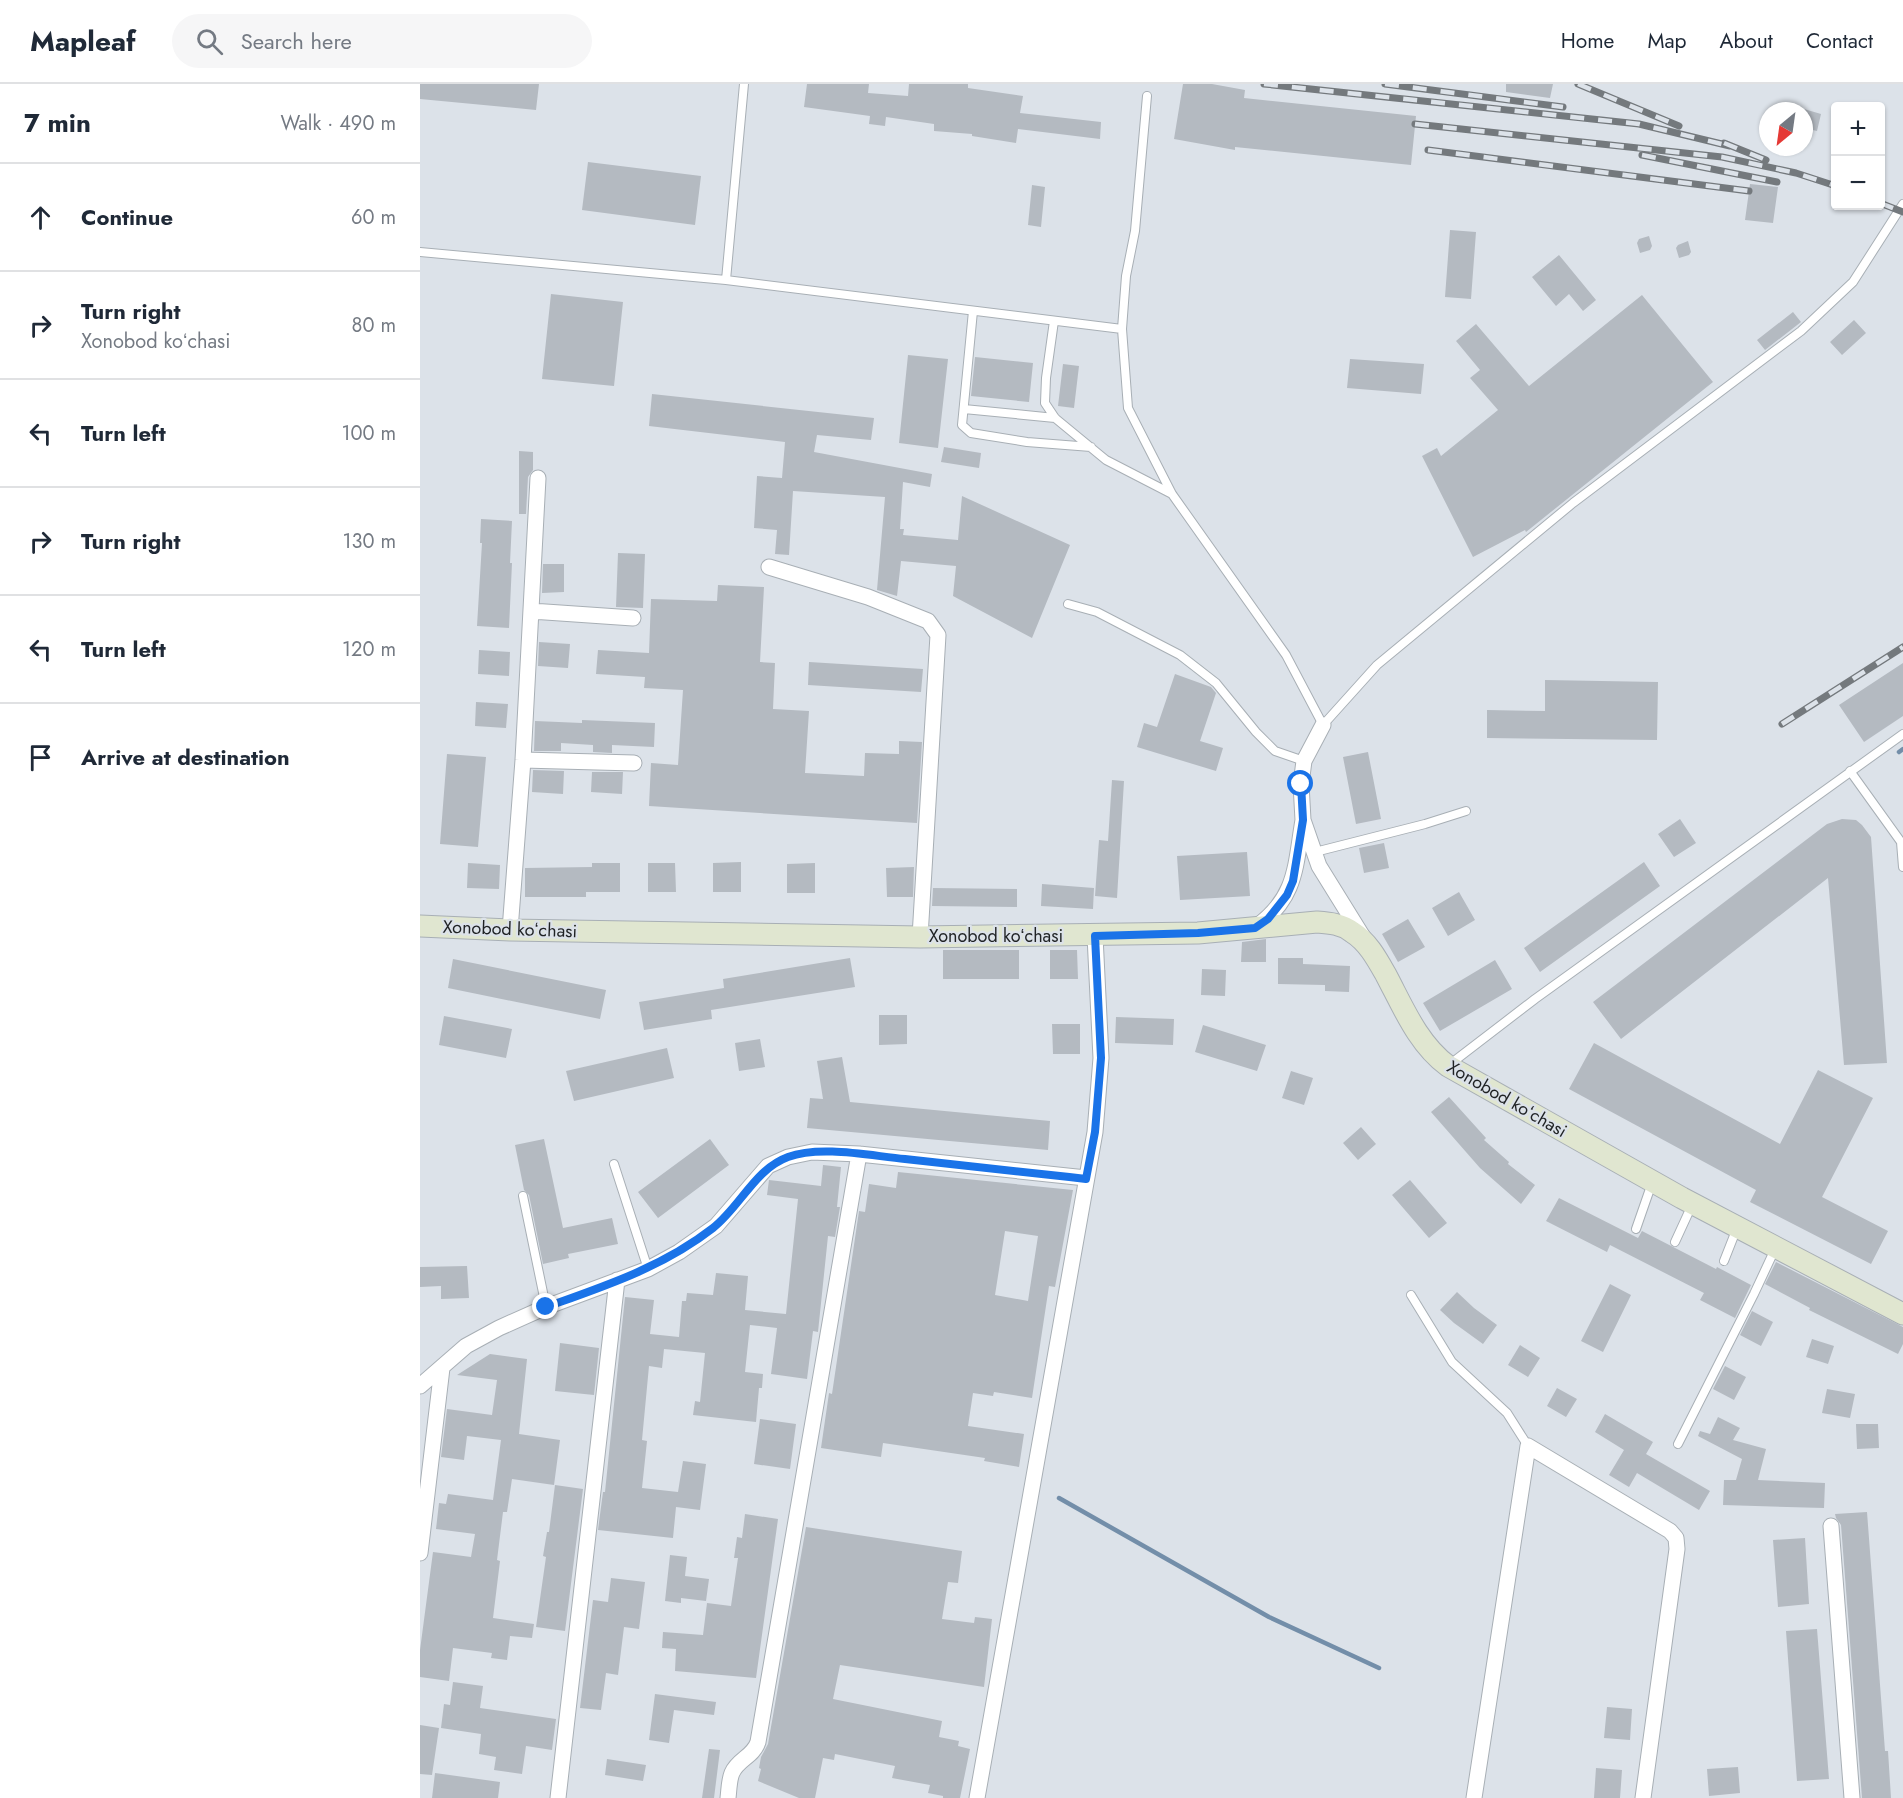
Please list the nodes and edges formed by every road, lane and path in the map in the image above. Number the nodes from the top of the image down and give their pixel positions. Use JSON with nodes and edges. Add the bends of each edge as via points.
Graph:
{"nodes":[{"id":1,"x":744,"y":84,"type":"edge"},
{"id":2,"x":1147,"y":96,"type":"dead end"},
{"id":3,"x":1903,"y":204,"type":"edge"},
{"id":4,"x":420,"y":252,"type":"edge"},
{"id":5,"x":726,"y":280,"type":"junction"},
{"id":6,"x":973,"y":311,"type":"junction"},
{"id":7,"x":1054,"y":321,"type":"junction"},
{"id":8,"x":1122,"y":329,"type":"junction"},
{"id":9,"x":964,"y":409,"type":"junction"},
{"id":10,"x":1055,"y":418,"type":"junction"},
{"id":11,"x":1091,"y":447,"type":"junction"},
{"id":12,"x":538,"y":478,"type":"dead end"},
{"id":13,"x":1172,"y":494,"type":"junction"},
{"id":14,"x":769,"y":567,"type":"dead end"},
{"id":15,"x":1068,"y":604,"type":"dead end"},
{"id":16,"x":531,"y":611,"type":"junction"},
{"id":17,"x":633,"y":618,"type":"dead end"},
{"id":18,"x":1323,"y":725,"type":"junction"},
{"id":19,"x":1903,"y":734,"type":"edge"},
{"id":20,"x":523,"y":760,"type":"junction"},
{"id":21,"x":1304,"y":761,"type":"junction"},
{"id":22,"x":634,"y":763,"type":"dead end"},
{"id":23,"x":1850,"y":771,"type":"junction"},
{"id":24,"x":1466,"y":811,"type":"dead end"},
{"id":25,"x":1303,"y":820,"type":"junction"},
{"id":26,"x":1315,"y":852,"type":"junction"},
{"id":27,"x":1903,"y":867,"type":"edge"},
{"id":28,"x":420,"y":926,"type":"edge"},
{"id":29,"x":1255,"y":928,"type":"junction"},
{"id":30,"x":510,"y":930,"type":"junction"},
{"id":31,"x":1095,"y":936,"type":"junction"},
{"id":32,"x":920,"y":937,"type":"junction"},
{"id":33,"x":1372,"y":952,"type":"junction"},
{"id":34,"x":1448,"y":1066,"type":"junction"},
{"id":35,"x":859,"y":1154,"type":"junction"},
{"id":36,"x":614,"y":1164,"type":"dead end"},
{"id":37,"x":1086,"y":1179,"type":"junction"},
{"id":38,"x":1652,"y":1181,"type":"junction"},
{"id":39,"x":523,"y":1196,"type":"dead end"},
{"id":40,"x":1692,"y":1204,"type":"junction"},
{"id":41,"x":1738,"y":1227,"type":"junction"},
{"id":42,"x":1636,"y":1229,"type":"dead end"},
{"id":43,"x":1675,"y":1242,"type":"dead end"},
{"id":44,"x":1776,"y":1247,"type":"junction"},
{"id":45,"x":1724,"y":1261,"type":"dead end"},
{"id":46,"x":648,"y":1269,"type":"junction"},
{"id":47,"x":617,"y":1280,"type":"junction"},
{"id":48,"x":1411,"y":1295,"type":"dead end"},
{"id":49,"x":546,"y":1307,"type":"junction"},
{"id":50,"x":1903,"y":1314,"type":"edge"},
{"id":51,"x":442,"y":1368,"type":"junction"},
{"id":52,"x":420,"y":1386,"type":"edge"},
{"id":53,"x":1678,"y":1444,"type":"dead end"},
{"id":54,"x":1528,"y":1446,"type":"junction"},
{"id":55,"x":1831,"y":1526,"type":"dead end"},
{"id":56,"x":420,"y":1553,"type":"edge"},
{"id":57,"x":558,"y":1798,"type":"edge"},
{"id":58,"x":728,"y":1798,"type":"edge"},
{"id":59,"x":977,"y":1798,"type":"edge"},
{"id":60,"x":1474,"y":1798,"type":"edge"},
{"id":61,"x":1643,"y":1798,"type":"edge"},
{"id":62,"x":1852,"y":1798,"type":"edge"}],
"edges":[{"from":1,"to":5,"type":"lane"},
{"from":2,"to":8,"type":"lane"},
{"from":3,"to":18,"type":"lane","via":[[1853,282],[1801,331],[1572,503],[1377,665]]},
{"from":4,"to":5,"type":"lane"},
{"from":5,"to":6,"type":"lane"},
{"from":6,"to":7,"type":"lane"},
{"from":6,"to":9,"type":"lane"},
{"from":7,"to":8,"type":"lane"},
{"from":7,"to":10,"type":"lane","via":[[1045,403]]},
{"from":8,"to":13,"type":"lane","via":[[1128,408]]},
{"from":9,"to":10,"type":"lane"},
{"from":9,"to":11,"type":"lane","via":[[962,425],[971,433]]},
{"from":10,"to":11,"type":"lane"},
{"from":11,"to":13,"type":"lane","via":[[1106,460]]},
{"from":12,"to":16,"type":"street"},
{"from":13,"to":18,"type":"lane","via":[[1286,655]]},
{"from":14,"to":32,"type":"street","via":[[868,597],[928,621],[938,635]]},
{"from":15,"to":21,"type":"lane","via":[[1097,612],[1180,655],[1216,682],[1275,751]]},
{"from":16,"to":17,"type":"street"},
{"from":16,"to":20,"type":"street"},
{"from":18,"to":21,"type":"street"},
{"from":19,"to":23,"type":"lane"},
{"from":20,"to":22,"type":"street"},
{"from":20,"to":30,"type":"street"},
{"from":21,"to":25,"type":"street"},
{"from":23,"to":27,"type":"lane","via":[[1901,842]]},
{"from":23,"to":34,"type":"lane","via":[[1534,999]]},
{"from":24,"to":26,"type":"lane"},
{"from":25,"to":26,"type":"street"},
{"from":25,"to":29,"type":"street","via":[[1287,895]]},
{"from":26,"to":33,"type":"street","via":[[1330,886]]},
{"from":28,"to":30,"type":"main road","name":"Xonobod koʻchasi"},
{"from":29,"to":31,"type":"main road","name":"Xonobod koʻchasi"},
{"from":29,"to":33,"type":"main road","name":"Xonobod koʻchasi","via":[[1336,924],[1353,932]]},
{"from":30,"to":32,"type":"main road","name":"Xonobod koʻchasi"},
{"from":31,"to":32,"type":"main road","name":"Xonobod koʻchasi"},
{"from":31,"to":37,"type":"street","via":[[1101,1058],[1095,1132]]},
{"from":33,"to":34,"type":"main road","name":"Xonobod koʻchasi","via":[[1422,1040]]},
{"from":34,"to":38,"type":"main road","name":"Xonobod koʻchasi"},
{"from":35,"to":37,"type":"street"},
{"from":35,"to":46,"type":"street","via":[[812,1152],[768,1166],[716,1226]]},
{"from":35,"to":58,"type":"street","via":[[758,1742],[753,1754],[732,1773]]},
{"from":36,"to":46,"type":"lane"},
{"from":37,"to":59,"type":"street"},
{"from":38,"to":40,"type":"main road","name":"Xonobod koʻchasi"},
{"from":38,"to":42,"type":"lane"},
{"from":39,"to":49,"type":"lane"},
{"from":40,"to":41,"type":"main road","name":"Xonobod koʻchasi"},
{"from":40,"to":43,"type":"lane"},
{"from":41,"to":44,"type":"main road","name":"Xonobod koʻchasi"},
{"from":41,"to":45,"type":"lane"},
{"from":44,"to":50,"type":"main road","name":"Xonobod koʻchasi"},
{"from":44,"to":53,"type":"lane"},
{"from":46,"to":47,"type":"street"},
{"from":47,"to":49,"type":"street"},
{"from":47,"to":57,"type":"street"},
{"from":48,"to":54,"type":"lane","via":[[1452,1362],[1507,1413]]},
{"from":49,"to":51,"type":"street","via":[[466,1346]]},
{"from":51,"to":52,"type":"street"},
{"from":51,"to":56,"type":"street"},
{"from":54,"to":60,"type":"street"},
{"from":54,"to":61,"type":"street","via":[[1676,1538]]},
{"from":55,"to":62,"type":"street"}]}
